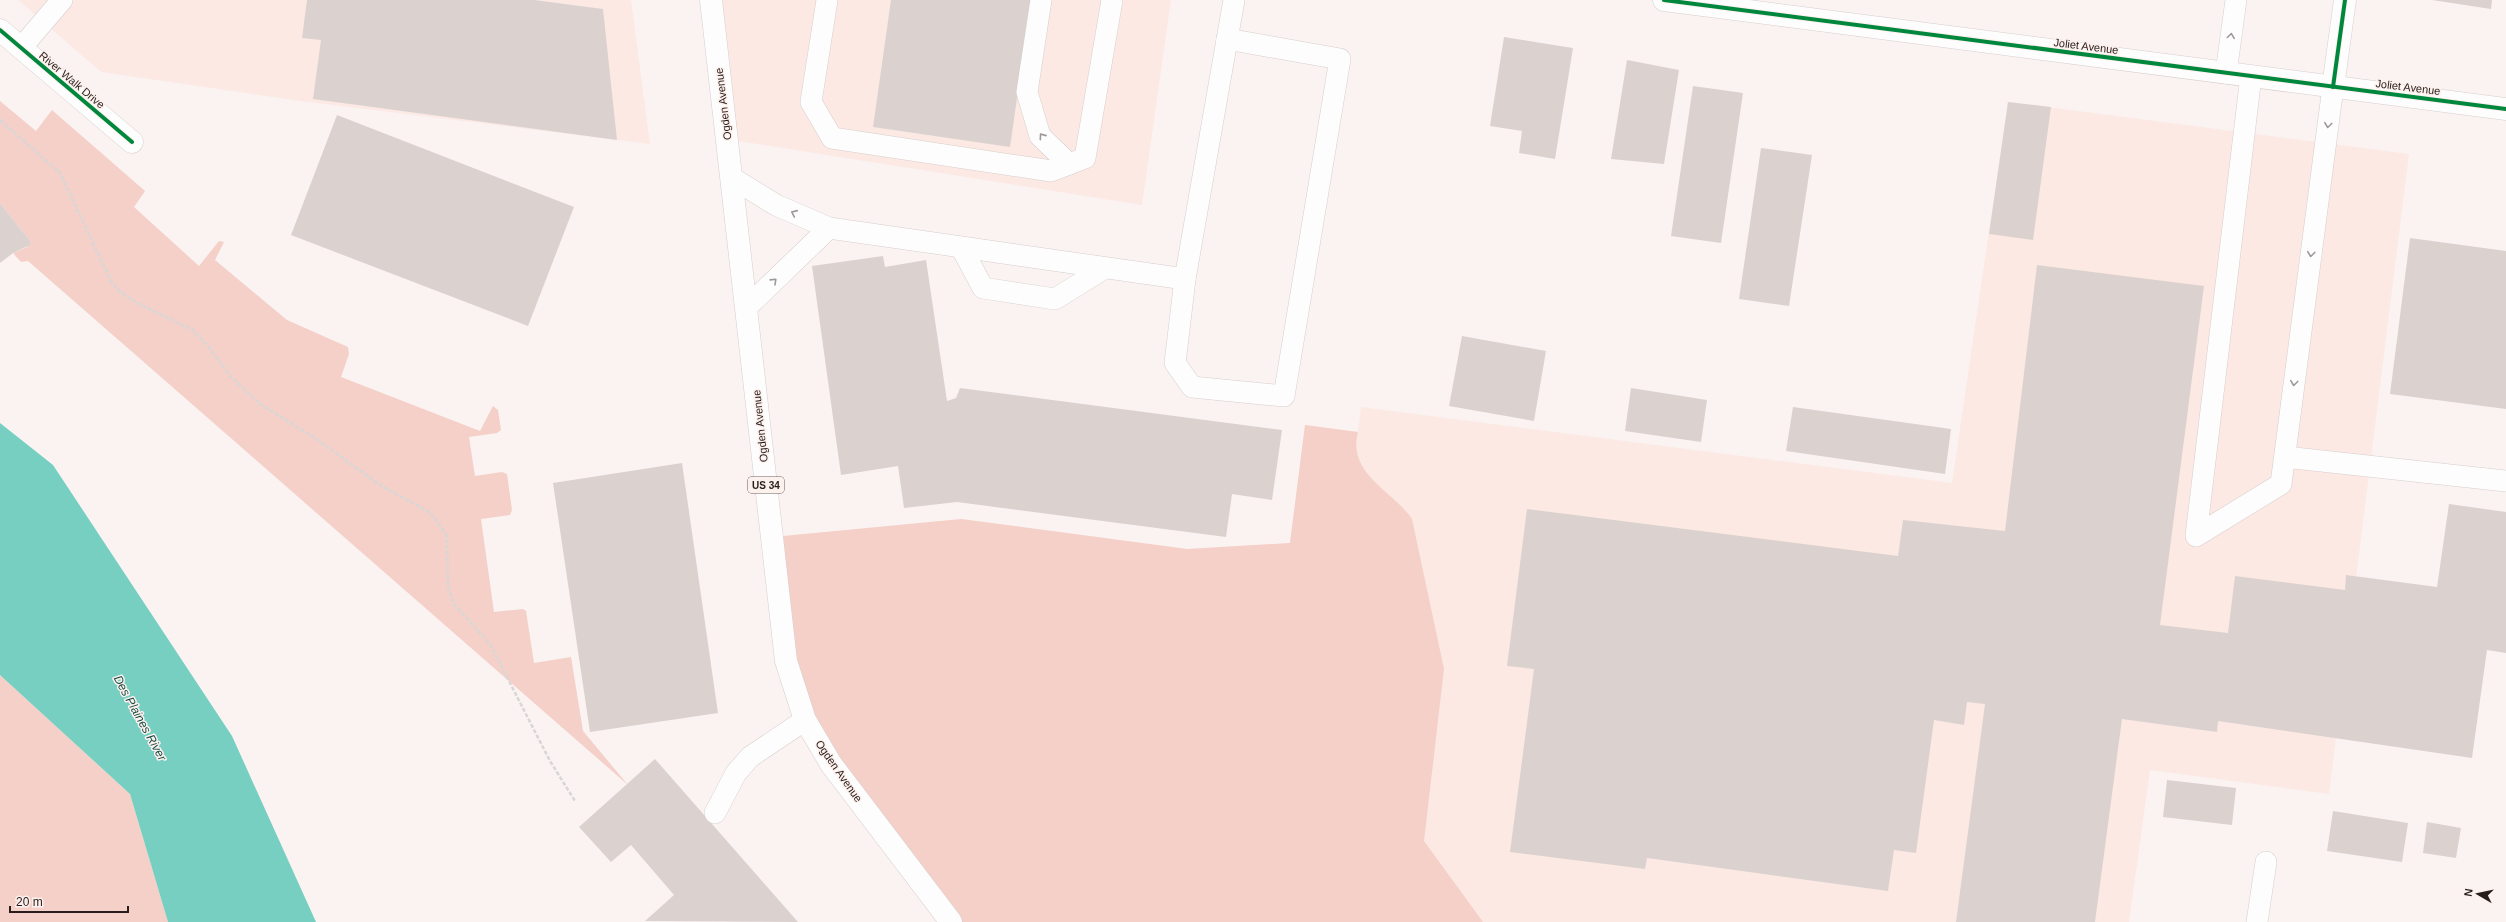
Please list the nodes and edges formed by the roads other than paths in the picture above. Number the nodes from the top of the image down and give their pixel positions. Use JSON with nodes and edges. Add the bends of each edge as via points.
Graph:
{"nodes":[{"id":1,"x":62,"y":0,"type":"edge"},
{"id":2,"x":711,"y":0,"type":"edge"},
{"id":3,"x":827,"y":0,"type":"edge"},
{"id":4,"x":1041,"y":0,"type":"edge"},
{"id":5,"x":1112,"y":0,"type":"edge"},
{"id":6,"x":1234,"y":0,"type":"edge"},
{"id":7,"x":1664,"y":0,"type":"edge"},
{"id":8,"x":2236,"y":0,"type":"edge"},
{"id":9,"x":2345,"y":0,"type":"edge"},
{"id":10,"x":0,"y":30,"type":"edge"},
{"id":11,"x":1226,"y":40,"type":"junction"},
{"id":12,"x":21,"y":48,"type":"junction"},
{"id":13,"x":2226,"y":73,"type":"junction"},
{"id":14,"x":2251,"y":76,"type":"junction"},
{"id":15,"x":2333,"y":87,"type":"junction"},
{"id":16,"x":2506,"y":109,"type":"edge"},
{"id":17,"x":132,"y":142,"type":"dead end"},
{"id":18,"x":1069,"y":164,"type":"junction"},
{"id":19,"x":732,"y":178,"type":"junction"},
{"id":20,"x":829,"y":228,"type":"junction"},
{"id":21,"x":961,"y":247,"type":"junction"},
{"id":22,"x":1105,"y":268,"type":"junction"},
{"id":23,"x":1185,"y":279,"type":"junction"},
{"id":24,"x":746,"y":308,"type":"junction"},
{"id":25,"x":2285,"y":457,"type":"junction"},
{"id":26,"x":2506,"y":481,"type":"edge"},
{"id":27,"x":805,"y":720,"type":"junction"},
{"id":28,"x":715,"y":814,"type":"dead end"},
{"id":29,"x":2266,"y":862,"type":"dead end"},
{"id":30,"x":951,"y":922,"type":"edge"},
{"id":31,"x":2257,"y":922,"type":"edge"}],
"edges":[{"from":1,"to":12,"type":"lane"},
{"from":2,"to":19,"type":"street","name":"Ogden Avenue","number":"US 34"},
{"from":3,"to":18,"type":"lane","via":[[811,102],[832,138],[1051,171]]},
{"from":18,"to":4,"type":"lane","one_way":true,"via":[[1040,136],[1027,92]]},
{"from":5,"to":18,"type":"lane","via":[[1085,158]]},
{"from":6,"to":11,"type":"lane"},
{"from":7,"to":13,"type":"street","name":"Joliet Avenue"},
{"from":13,"to":8,"type":"lane","one_way":true},
{"from":9,"to":15,"type":"street"},
{"from":10,"to":12,"type":"street","name":"River Walk Drive"},
{"from":11,"to":23,"type":"lane"},
{"from":11,"to":23,"type":"lane","via":[[1340,59],[1284,396],[1192,387],[1175,363]]},
{"from":12,"to":17,"type":"street","name":"River Walk Drive"},
{"from":13,"to":14,"type":"street","name":"Joliet Avenue"},
{"from":14,"to":15,"type":"street","name":"Joliet Avenue"},
{"from":14,"to":25,"type":"lane","via":[[2196,536],[2281,484]]},
{"from":15,"to":16,"type":"street","name":"Joliet Avenue"},
{"from":15,"to":25,"type":"lane","one_way":true},
{"from":20,"to":19,"type":"lane","one_way":true,"via":[[776,205]]},
{"from":19,"to":24,"type":"street","name":"Ogden Avenue","number":"US 34"},
{"from":20,"to":21,"type":"lane"},
{"from":24,"to":20,"type":"lane","one_way":true},
{"from":21,"to":22,"type":"lane"},
{"from":21,"to":22,"type":"lane","via":[[983,288],[1055,299]]},
{"from":22,"to":23,"type":"lane"},
{"from":24,"to":27,"type":"street","name":"Ogden Avenue","number":"US 34","via":[[786,661]]},
{"from":25,"to":26,"type":"lane"},
{"from":27,"to":28,"type":"lane","via":[[750,757],[736,773]]},
{"from":27,"to":30,"type":"street","name":"Ogden Avenue","number":"US 34","via":[[831,764]]},
{"from":29,"to":31,"type":"lane"}]}
